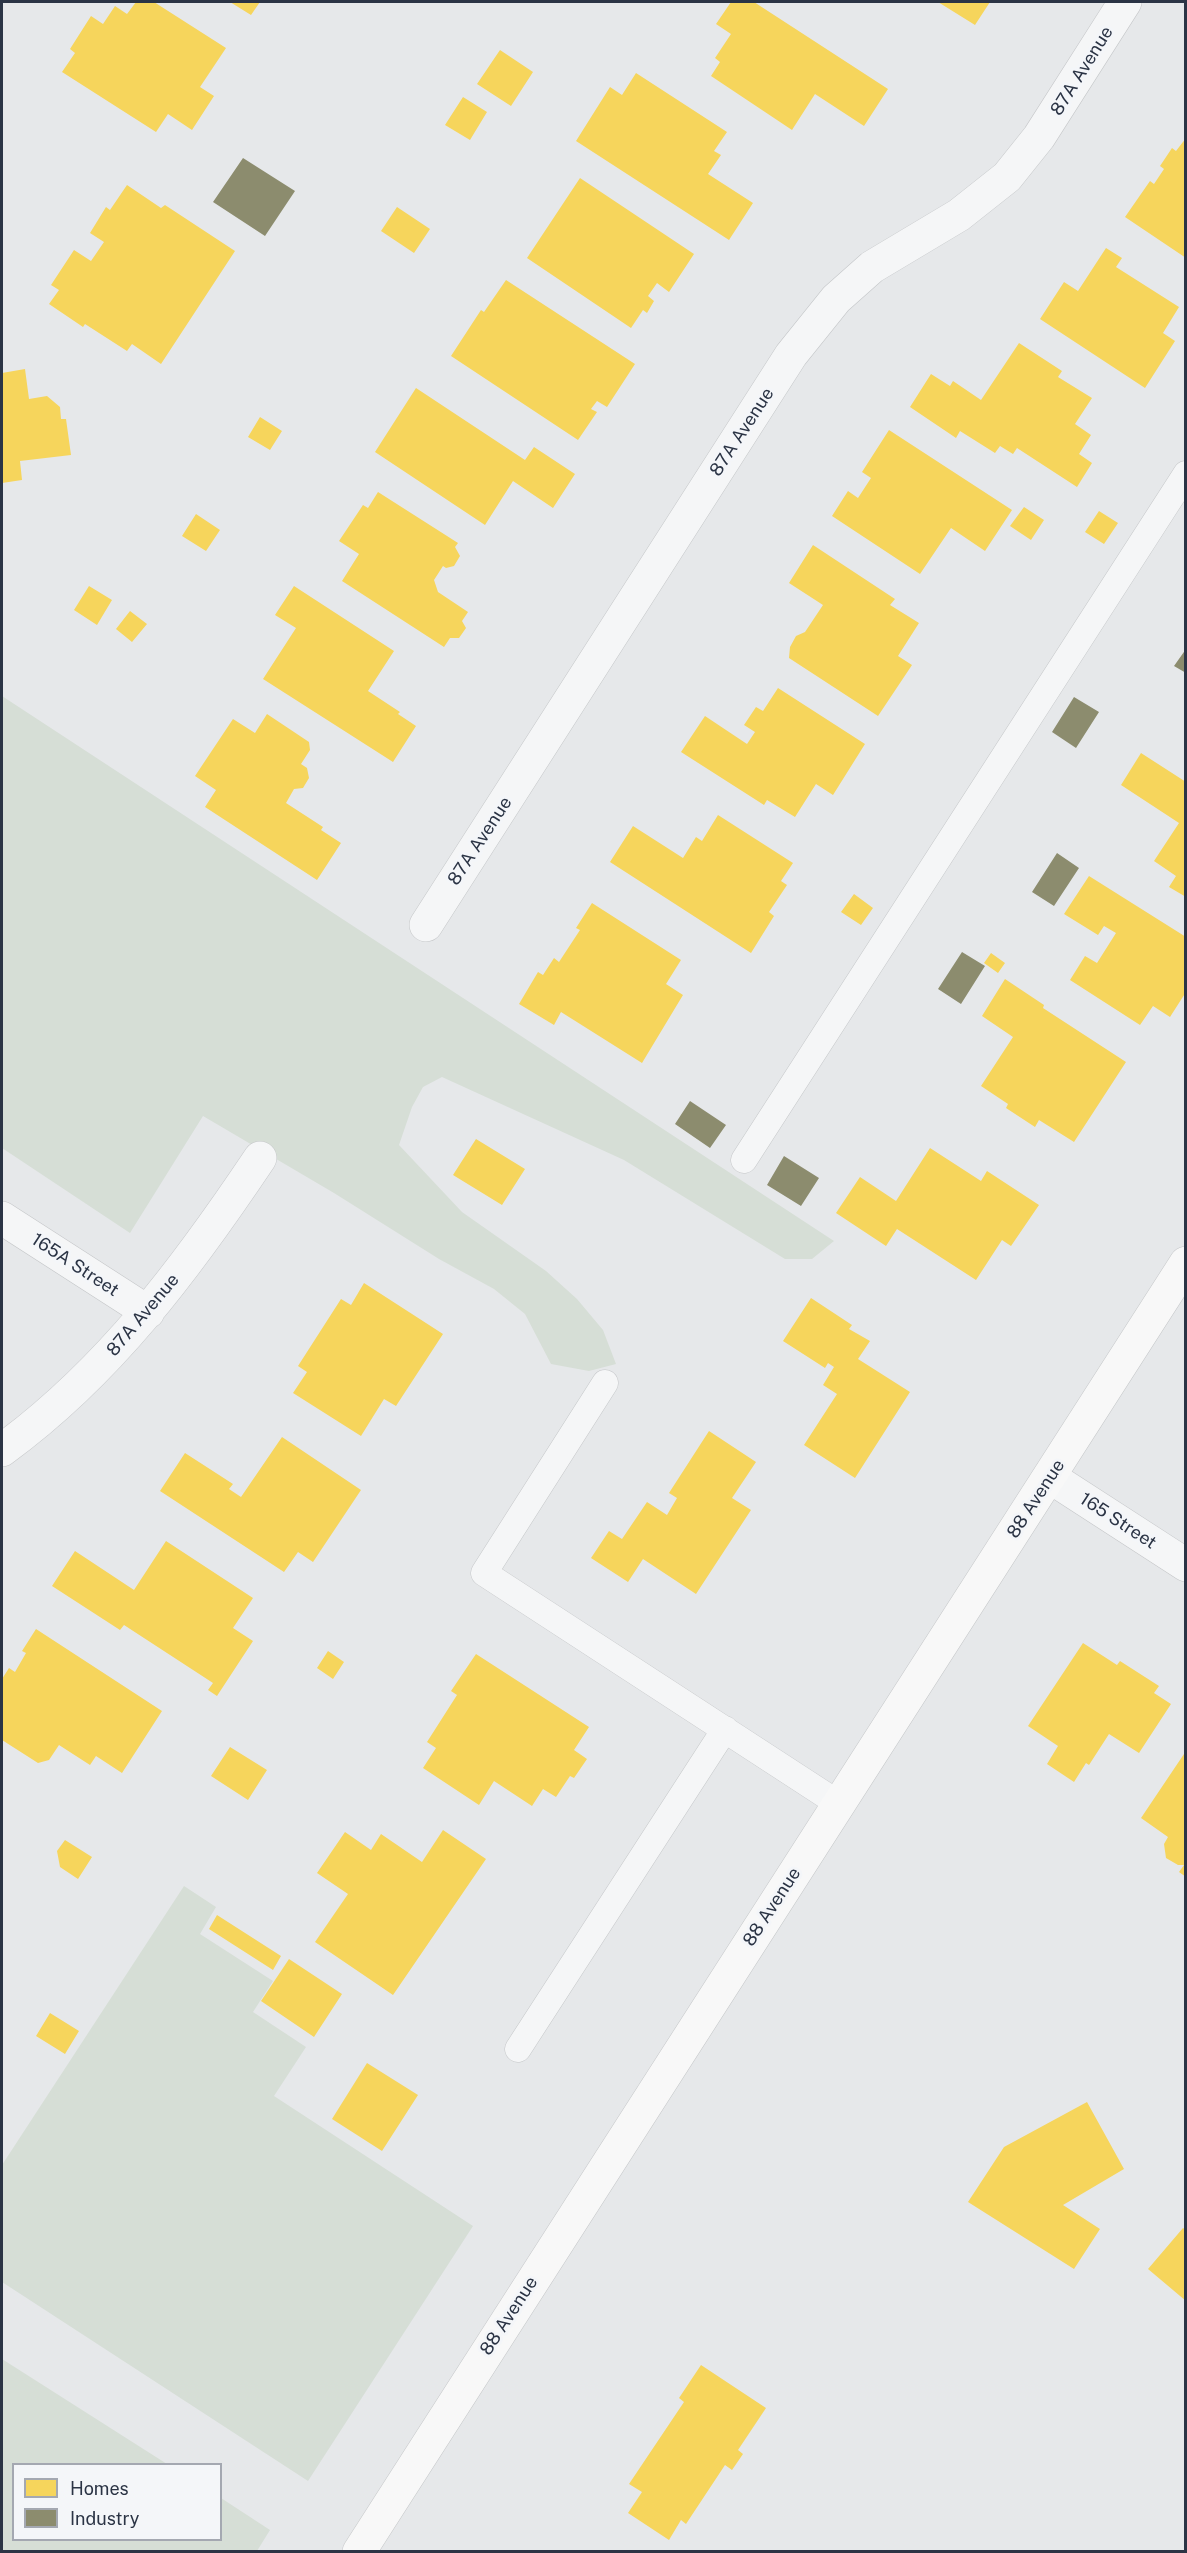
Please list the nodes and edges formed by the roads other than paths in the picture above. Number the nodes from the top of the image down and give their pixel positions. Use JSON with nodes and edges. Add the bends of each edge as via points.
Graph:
{"nodes":[{"id":1,"x":1125,"y":2,"type":"edge"},
{"id":2,"x":1185,"y":474,"type":"edge"},
{"id":3,"x":426,"y":925,"type":"dead end"},
{"id":4,"x":260,"y":1158,"type":"dead end"},
{"id":5,"x":744,"y":1160,"type":"dead end"},
{"id":6,"x":2,"y":1218,"type":"edge"},
{"id":7,"x":1185,"y":1263,"type":"edge"},
{"id":8,"x":148,"y":1312,"type":"junction"},
{"id":9,"x":605,"y":1383,"type":"dead end"},
{"id":10,"x":2,"y":1450,"type":"edge"},
{"id":11,"x":1050,"y":1477,"type":"junction"},
{"id":12,"x":1185,"y":1565,"type":"edge"},
{"id":13,"x":725,"y":1729,"type":"junction"},
{"id":14,"x":839,"y":1804,"type":"junction"},
{"id":15,"x":518,"y":2049,"type":"dead end"},
{"id":16,"x":359,"y":2552,"type":"edge"}],
"edges":[{"from":1,"to":3,"type":"street","name":"87A Avenue","via":[[1039,138],[1012,171],[959,215],[872,267],[836,299],[791,355]]},
{"from":2,"to":5,"type":"lane"},
{"from":4,"to":8,"type":"street","name":"87A Avenue"},
{"from":6,"to":8,"type":"street","name":"165A Street"},
{"from":7,"to":11,"type":"main road","name":"88 Avenue"},
{"from":8,"to":10,"type":"street","name":"87A Avenue","via":[[95,1371]]},
{"from":9,"to":13,"type":"lane","via":[[484,1573]]},
{"from":11,"to":12,"type":"street","name":"165 Street"},
{"from":11,"to":14,"type":"main road","name":"88 Avenue"},
{"from":13,"to":14,"type":"lane"},
{"from":13,"to":15,"type":"lane"},
{"from":14,"to":16,"type":"main road","name":"88 Avenue"}]}
